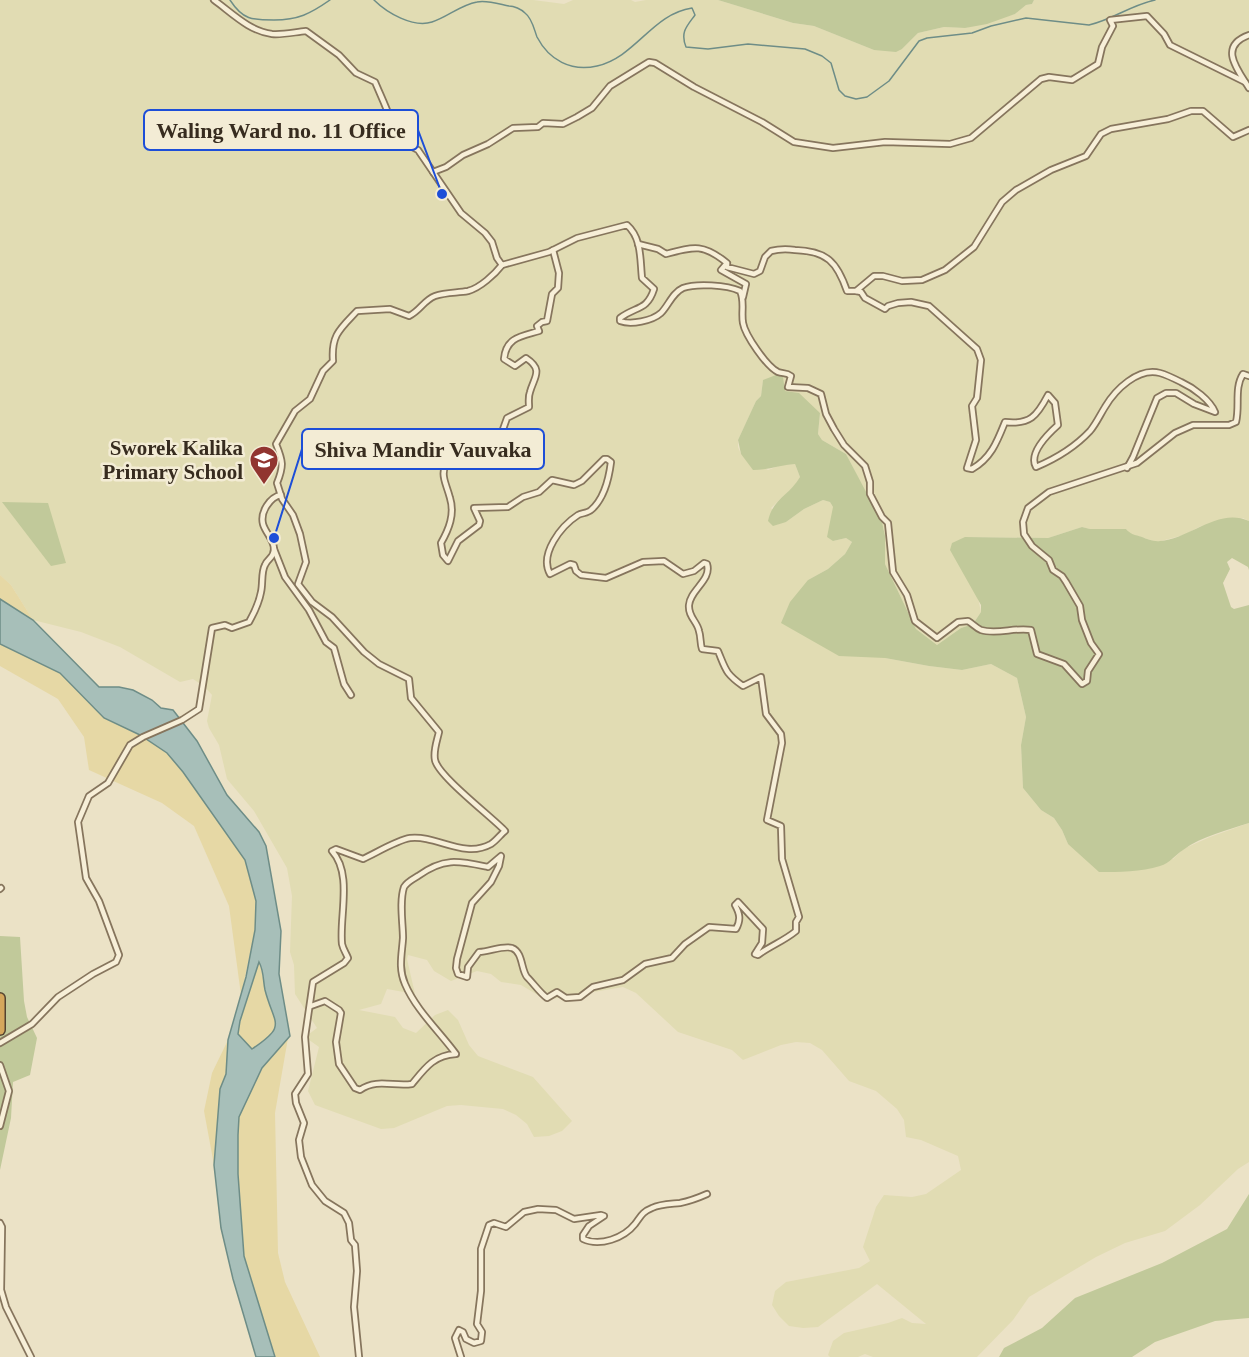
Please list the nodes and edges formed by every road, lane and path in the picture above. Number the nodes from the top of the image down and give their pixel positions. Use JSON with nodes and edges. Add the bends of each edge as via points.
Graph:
{"nodes":[{"id":1,"x":214,"y":0,"type":"edge"},
{"id":2,"x":1249,"y":35,"type":"edge"},
{"id":3,"x":1245,"y":82,"type":"junction"},
{"id":4,"x":1249,"y":88,"type":"edge"},
{"id":5,"x":1249,"y":130,"type":"edge"},
{"id":6,"x":433,"y":172,"type":"junction"},
{"id":7,"x":638,"y":244,"type":"junction"},
{"id":8,"x":553,"y":250,"type":"junction"},
{"id":9,"x":727,"y":264,"type":"junction"},
{"id":10,"x":502,"y":265,"type":"junction"},
{"id":11,"x":856,"y":291,"type":"junction"},
{"id":12,"x":743,"y":297,"type":"junction"},
{"id":13,"x":1249,"y":375,"type":"edge"},
{"id":14,"x":1127,"y":468,"type":"junction"},
{"id":15,"x":281,"y":495,"type":"junction"},
{"id":16,"x":274,"y":549,"type":"junction"},
{"id":17,"x":351,"y":695,"type":"dead end"},
{"id":18,"x":0,"y":998,"type":"edge"},
{"id":19,"x":311,"y":1006,"type":"junction"},
{"id":20,"x":0,"y":1030,"type":"edge"},
{"id":21,"x":0,"y":1043,"type":"edge"},
{"id":22,"x":0,"y":1065,"type":"edge"},
{"id":23,"x":0,"y":1126,"type":"edge"},
{"id":24,"x":707,"y":1194,"type":"dead end"},
{"id":25,"x":0,"y":1223,"type":"edge"},
{"id":26,"x":31,"y":1357,"type":"edge"},
{"id":27,"x":359,"y":1357,"type":"edge"},
{"id":28,"x":461,"y":1357,"type":"edge"}],
"edges":[{"from":1,"to":6,"type":"street","via":[[254,29],[272,34],[306,31],[356,73],[375,82],[397,139],[418,150]]},
{"from":2,"to":3,"type":"street","via":[[1239,38],[1232,48],[1232,57]]},
{"from":3,"to":4,"type":"street"},
{"from":3,"to":6,"type":"street","via":[[1170,45],[1148,16],[1121,18],[1110,20],[1113,26],[1098,64],[1072,80],[1041,79],[971,138],[950,144],[885,142],[833,148],[794,142],[649,62],[610,86],[592,108],[577,117],[563,124],[513,128]]},
{"from":5,"to":11,"type":"street","via":[[1233,137],[1203,111],[1111,129],[1101,135],[1086,156],[1016,190],[1002,202],[974,247],[945,270],[922,279],[902,281],[874,276]]},
{"from":6,"to":10,"type":"street","via":[[461,213],[492,242]]},
{"from":7,"to":8,"type":"street","via":[[627,225],[577,238]]},
{"from":7,"to":9,"type":"street","via":[[666,254],[699,247]]},
{"from":7,"to":12,"type":"street","via":[[642,278],[654,289],[650,301],[625,314],[620,321],[652,318],[684,288],[724,286],[740,291]]},
{"from":8,"to":10,"type":"street"},
{"from":8,"to":19,"type":"street","via":[[558,288],[552,294],[547,321],[537,326],[539,331],[514,339],[504,354],[507,363],[515,366],[526,358],[537,369],[529,407],[507,418],[502,432],[507,452],[494,463],[467,452],[449,457],[444,465],[442,476],[451,500],[451,516],[450,528],[441,543],[443,555],[448,561],[458,541],[479,525],[474,508],[508,507],[539,492],[552,480],[574,485],[608,459],[609,474],[599,499],[591,510],[564,527],[552,543],[550,574],[570,564],[581,575],[606,578],[643,562],[664,561],[683,574],[707,564],[708,572],[688,607],[699,629],[700,646],[718,651],[723,667],[743,686],[761,677],[766,714],[781,734],[767,820],[781,826],[782,859],[799,917],[796,931],[755,954],[762,943],[763,929],[738,902],[735,905],[740,922],[736,929],[709,927],[672,958],[645,964],[623,980],[593,987],[580,997],[566,998],[557,992],[547,998],[526,976],[517,951],[511,947],[479,952],[467,977],[458,974],[457,959],[472,903],[491,882],[501,856],[488,867],[446,862],[405,884],[400,962],[404,983],[423,1015],[456,1054],[429,1064],[412,1084],[374,1083],[360,1090],[339,1064],[336,1042],[341,1013],[325,1001]]},
{"from":9,"to":11,"type":"street","via":[[734,270],[754,274],[774,250],[814,251],[840,271],[848,291]]},
{"from":9,"to":12,"type":"street","via":[[721,270],[746,284]]},
{"from":10,"to":15,"type":"street","via":[[469,291],[436,295],[409,316],[390,309],[357,311],[338,331],[332,347],[333,361],[310,399],[295,411],[276,444],[282,457],[283,468],[277,483]]},
{"from":11,"to":14,"type":"street","via":[[885,309],[911,302],[928,306],[977,349],[981,360],[977,398],[972,406],[976,440],[967,468],[984,462],[1005,422],[1031,419],[1048,395],[1055,403],[1058,425],[1035,453],[1036,467],[1083,438],[1105,406],[1140,373],[1158,372],[1184,383],[1213,407],[1215,412],[1176,393],[1157,398]]},
{"from":12,"to":14,"type":"street","via":[[744,327],[753,346],[771,367],[791,376],[788,387],[808,388],[821,394],[834,429],[865,466],[870,494],[888,524],[894,572],[915,621],[937,638],[958,622],[968,621],[978,629],[992,632],[1031,630],[1037,654],[1064,664],[1082,684],[1087,681],[1098,649],[1091,642],[1075,596],[1049,560],[1032,546],[1024,534],[1023,522],[1028,508],[1049,492]]},
{"from":13,"to":14,"type":"street","via":[[1243,374],[1238,381],[1236,422],[1193,424]]},
{"from":15,"to":16,"type":"street","via":[[267,504],[263,515]]},
{"from":15,"to":19,"type":"street","via":[[293,514],[306,562],[298,584],[364,652],[409,679],[411,698],[440,732],[435,762],[505,831],[491,844],[470,849],[427,838],[407,838],[363,859],[332,851],[338,858],[341,875],[345,905],[342,946],[348,958],[313,982]]},
{"from":16,"to":17,"type":"street","via":[[285,577],[326,642],[334,648]]},
{"from":16,"to":21,"type":"street","via":[[265,564],[261,593],[249,622],[232,628],[213,628],[199,709],[130,745],[108,783],[89,796],[78,822],[86,878],[115,940],[119,955],[116,962],[58,997],[32,1024]]},
{"from":18,"to":20,"type":"highway"},
{"from":19,"to":27,"type":"street","via":[[305,1036],[308,1074],[296,1094],[304,1123],[299,1140],[301,1158],[312,1185],[325,1201],[344,1213],[349,1223],[357,1271],[354,1307]]},
{"from":22,"to":23,"type":"street","via":[[9,1091]]},
{"from":24,"to":28,"type":"street","via":[[655,1206],[642,1213],[624,1234],[608,1241],[584,1239],[589,1226],[604,1216],[601,1215],[573,1219],[556,1210],[538,1209],[524,1212],[506,1227],[489,1225],[481,1249],[477,1324],[482,1332],[481,1341],[466,1339],[459,1330],[455,1338]]},
{"from":25,"to":26,"type":"street","via":[[1,1290]]}]}
